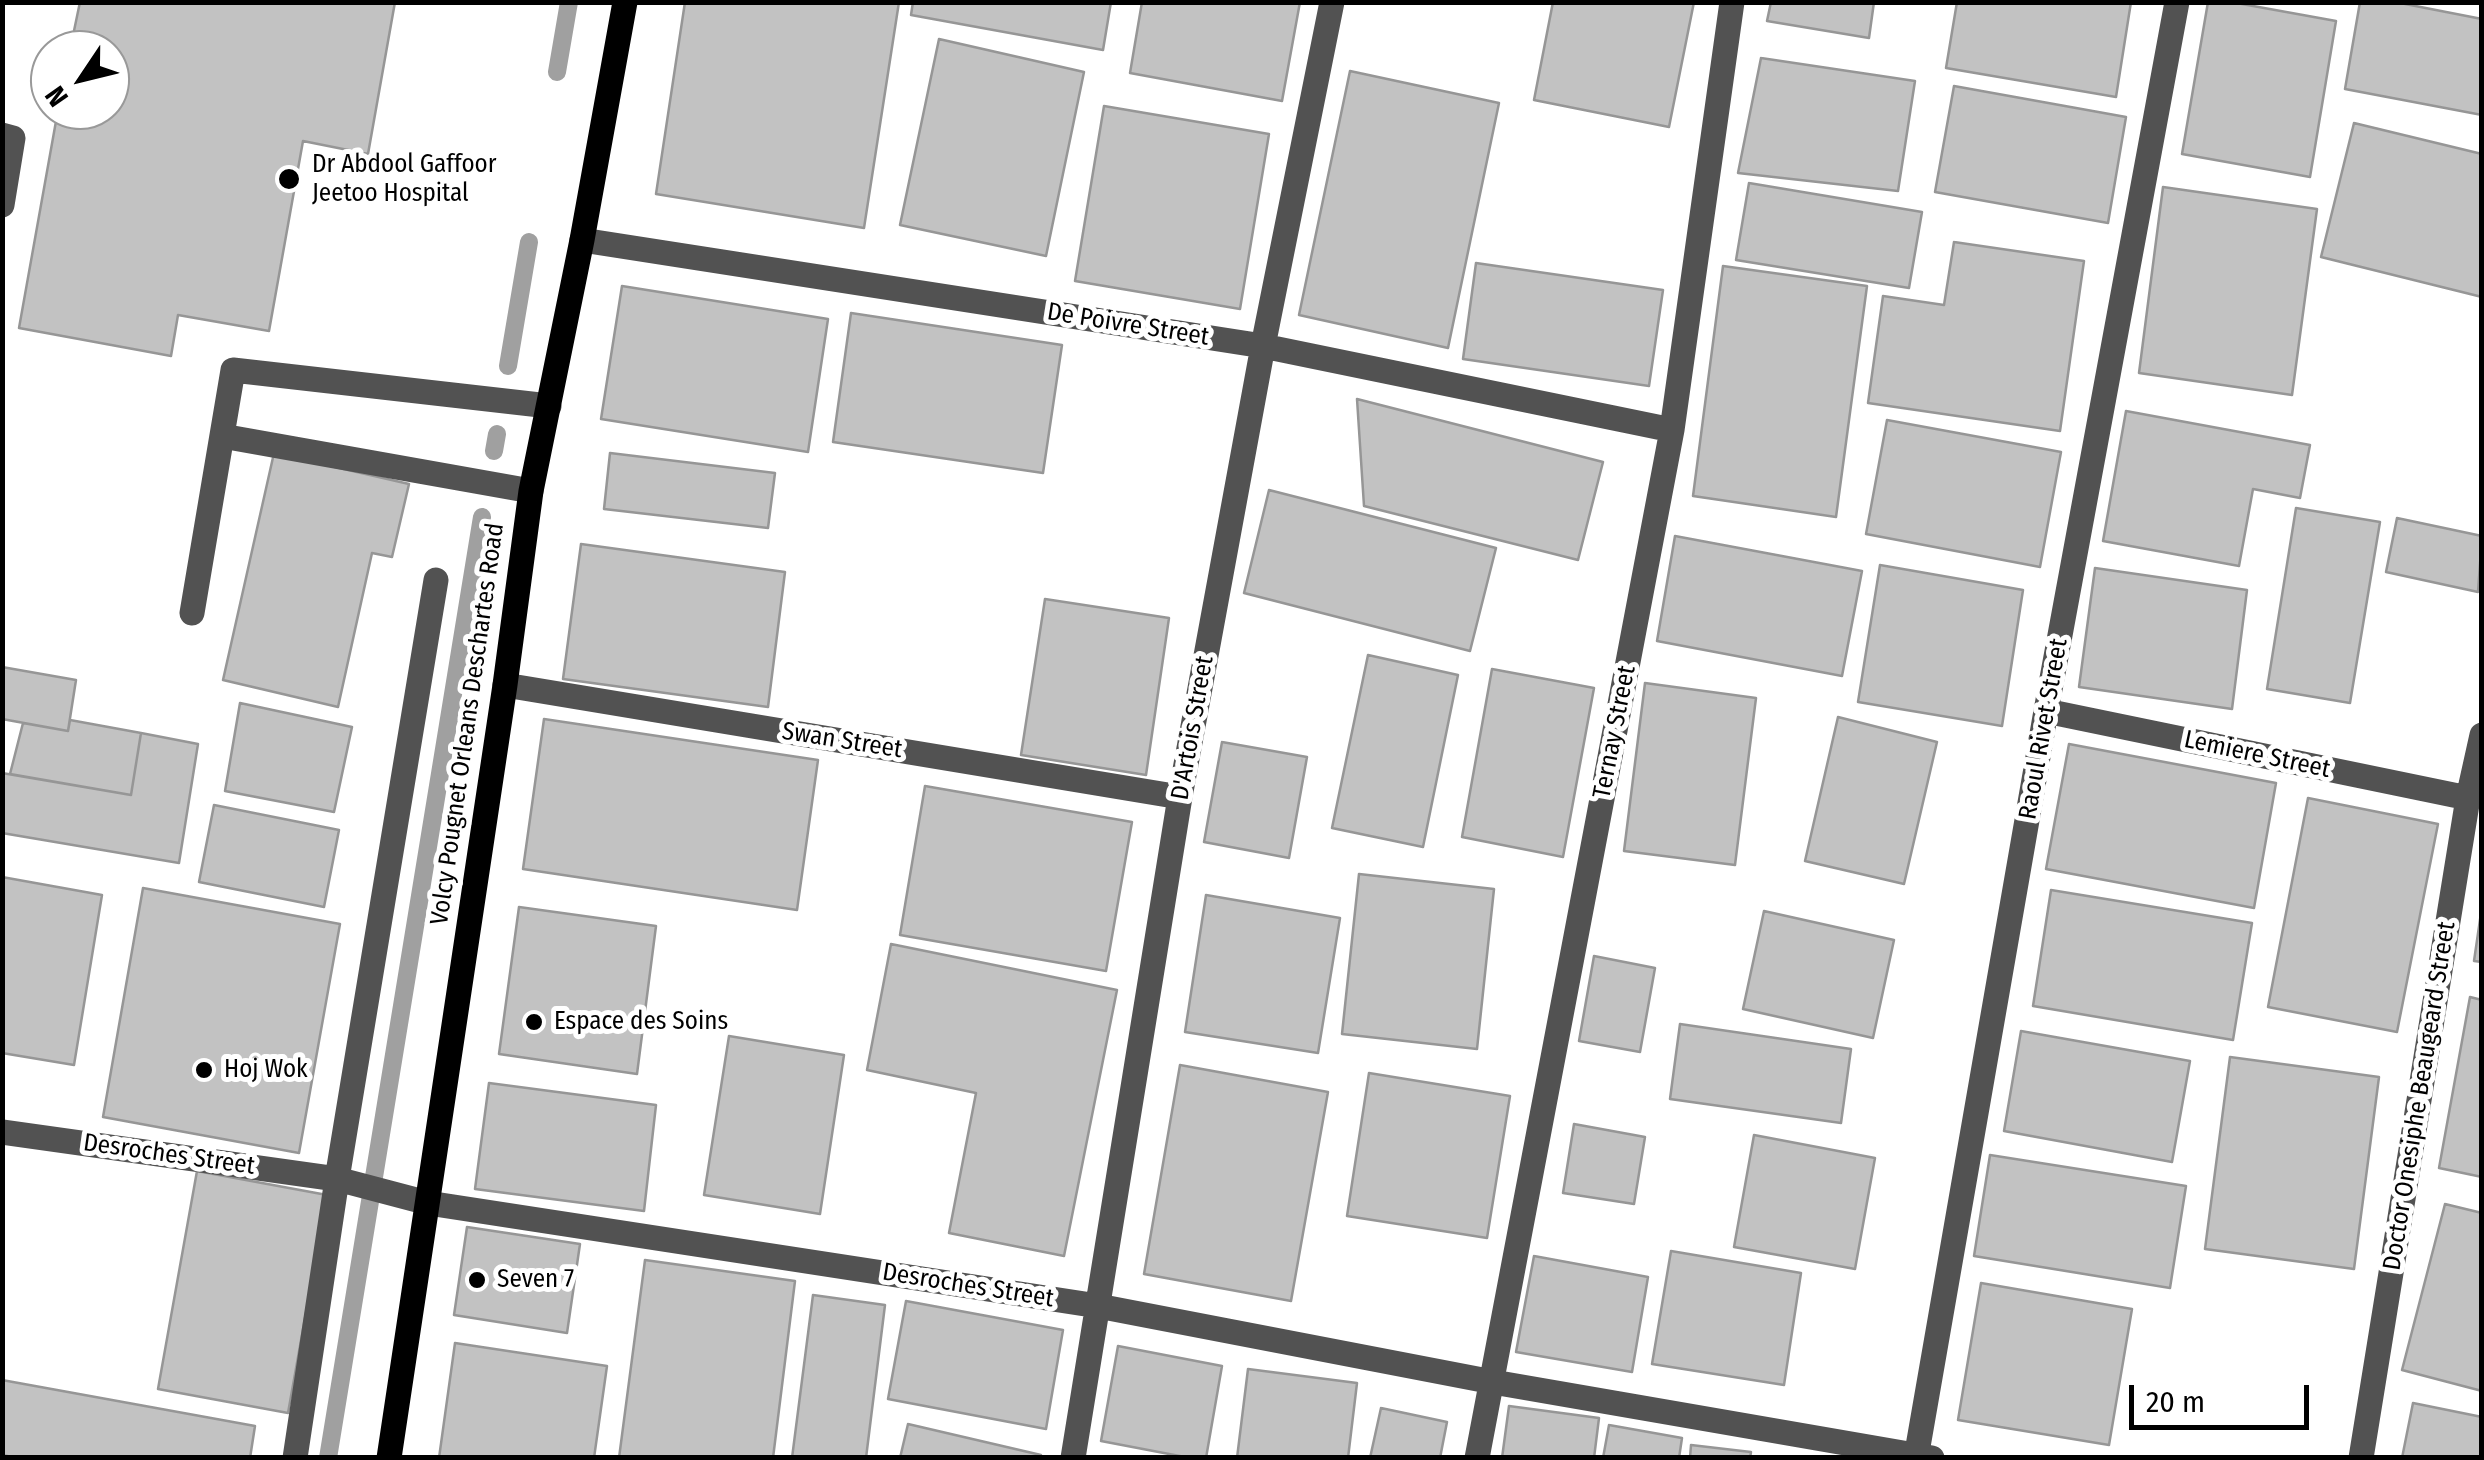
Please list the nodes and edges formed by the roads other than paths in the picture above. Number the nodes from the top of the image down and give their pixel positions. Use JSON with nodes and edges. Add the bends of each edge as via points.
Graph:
{"nodes":[{"id":1,"x":625,"y":2,"type":"edge"},
{"id":2,"x":1332,"y":2,"type":"edge"},
{"id":3,"x":1732,"y":2,"type":"edge"},
{"id":4,"x":2177,"y":2,"type":"edge"},
{"id":5,"x":8,"y":136,"type":"edge"},
{"id":6,"x":2,"y":205,"type":"edge"},
{"id":7,"x":582,"y":240,"type":"junction"},
{"id":8,"x":1263,"y":346,"type":"junction"},
{"id":9,"x":548,"y":406,"type":"junction"},
{"id":10,"x":1672,"y":430,"type":"junction"},
{"id":11,"x":222,"y":436,"type":"junction"},
{"id":12,"x":531,"y":492,"type":"junction"},
{"id":13,"x":436,"y":580,"type":"dead end"},
{"id":14,"x":192,"y":613,"type":"dead end"},
{"id":15,"x":505,"y":685,"type":"junction"},
{"id":16,"x":2046,"y":711,"type":"junction"},
{"id":17,"x":2482,"y":735,"type":"edge"},
{"id":18,"x":1180,"y":797,"type":"junction"},
{"id":19,"x":2468,"y":798,"type":"junction"},
{"id":20,"x":2,"y":1132,"type":"edge"},
{"id":21,"x":337,"y":1180,"type":"junction"},
{"id":22,"x":428,"y":1202,"type":"junction"},
{"id":23,"x":1098,"y":1306,"type":"junction"},
{"id":24,"x":1493,"y":1382,"type":"junction"},
{"id":25,"x":1922,"y":1457,"type":"edge"},
{"id":26,"x":294,"y":1458,"type":"edge"},
{"id":27,"x":389,"y":1458,"type":"edge"},
{"id":28,"x":1074,"y":1458,"type":"edge"},
{"id":29,"x":1478,"y":1458,"type":"edge"},
{"id":30,"x":2361,"y":1458,"type":"edge"}],
"edges":[{"from":1,"to":7,"type":"main road","name":"Volcy Pougnet Orleans Deschartes Road"},
{"from":2,"to":8,"type":"street","name":"D'Artois Street"},
{"from":3,"to":10,"type":"street","name":"Ternay Street"},
{"from":4,"to":16,"type":"street","name":"Raoul Rivet Street"},
{"from":5,"to":6,"type":"street"},
{"from":7,"to":8,"type":"street","name":"De Poivre Street"},
{"from":7,"to":9,"type":"main road","name":"Volcy Pougnet Orleans Deschartes Road"},
{"from":8,"to":10,"type":"street","name":"De Poivre Street"},
{"from":8,"to":18,"type":"street","name":"D'Artois Street"},
{"from":9,"to":11,"type":"street","via":[[233,370]]},
{"from":9,"to":12,"type":"main road","name":"Volcy Pougnet Orleans Deschartes Road"},
{"from":10,"to":24,"type":"street","name":"Ternay Street"},
{"from":11,"to":12,"type":"street"},
{"from":11,"to":14,"type":"street"},
{"from":12,"to":15,"type":"main road","name":"Volcy Pougnet Orleans Deschartes Road"},
{"from":13,"to":21,"type":"street"},
{"from":15,"to":18,"type":"street","name":"Swan Street"},
{"from":15,"to":22,"type":"main road","name":"Volcy Pougnet Orleans Deschartes Road"},
{"from":16,"to":19,"type":"street","name":"Lemiere Street"},
{"from":16,"to":25,"type":"street","name":"Raoul Rivet Street"},
{"from":17,"to":19,"type":"street","name":"Doctor Onesiphe Beaugeard Street"},
{"from":18,"to":23,"type":"street","name":"D'Artois Street"},
{"from":19,"to":30,"type":"street","name":"Doctor Onesiphe Beaugeard Street"},
{"from":20,"to":21,"type":"street","name":"Desroches Street"},
{"from":21,"to":22,"type":"street","name":"Desroches Street"},
{"from":21,"to":26,"type":"street"},
{"from":22,"to":23,"type":"street","name":"Desroches Street"},
{"from":22,"to":27,"type":"main road","name":"Volcy Pougnet Orleans Deschartes Road"},
{"from":23,"to":24,"type":"street","name":"Desroches Street"},
{"from":23,"to":28,"type":"street","name":"D'Artois Street"},
{"from":24,"to":25,"type":"street","name":"Desroches Street"},
{"from":24,"to":29,"type":"street","name":"Ternay Street"}]}
